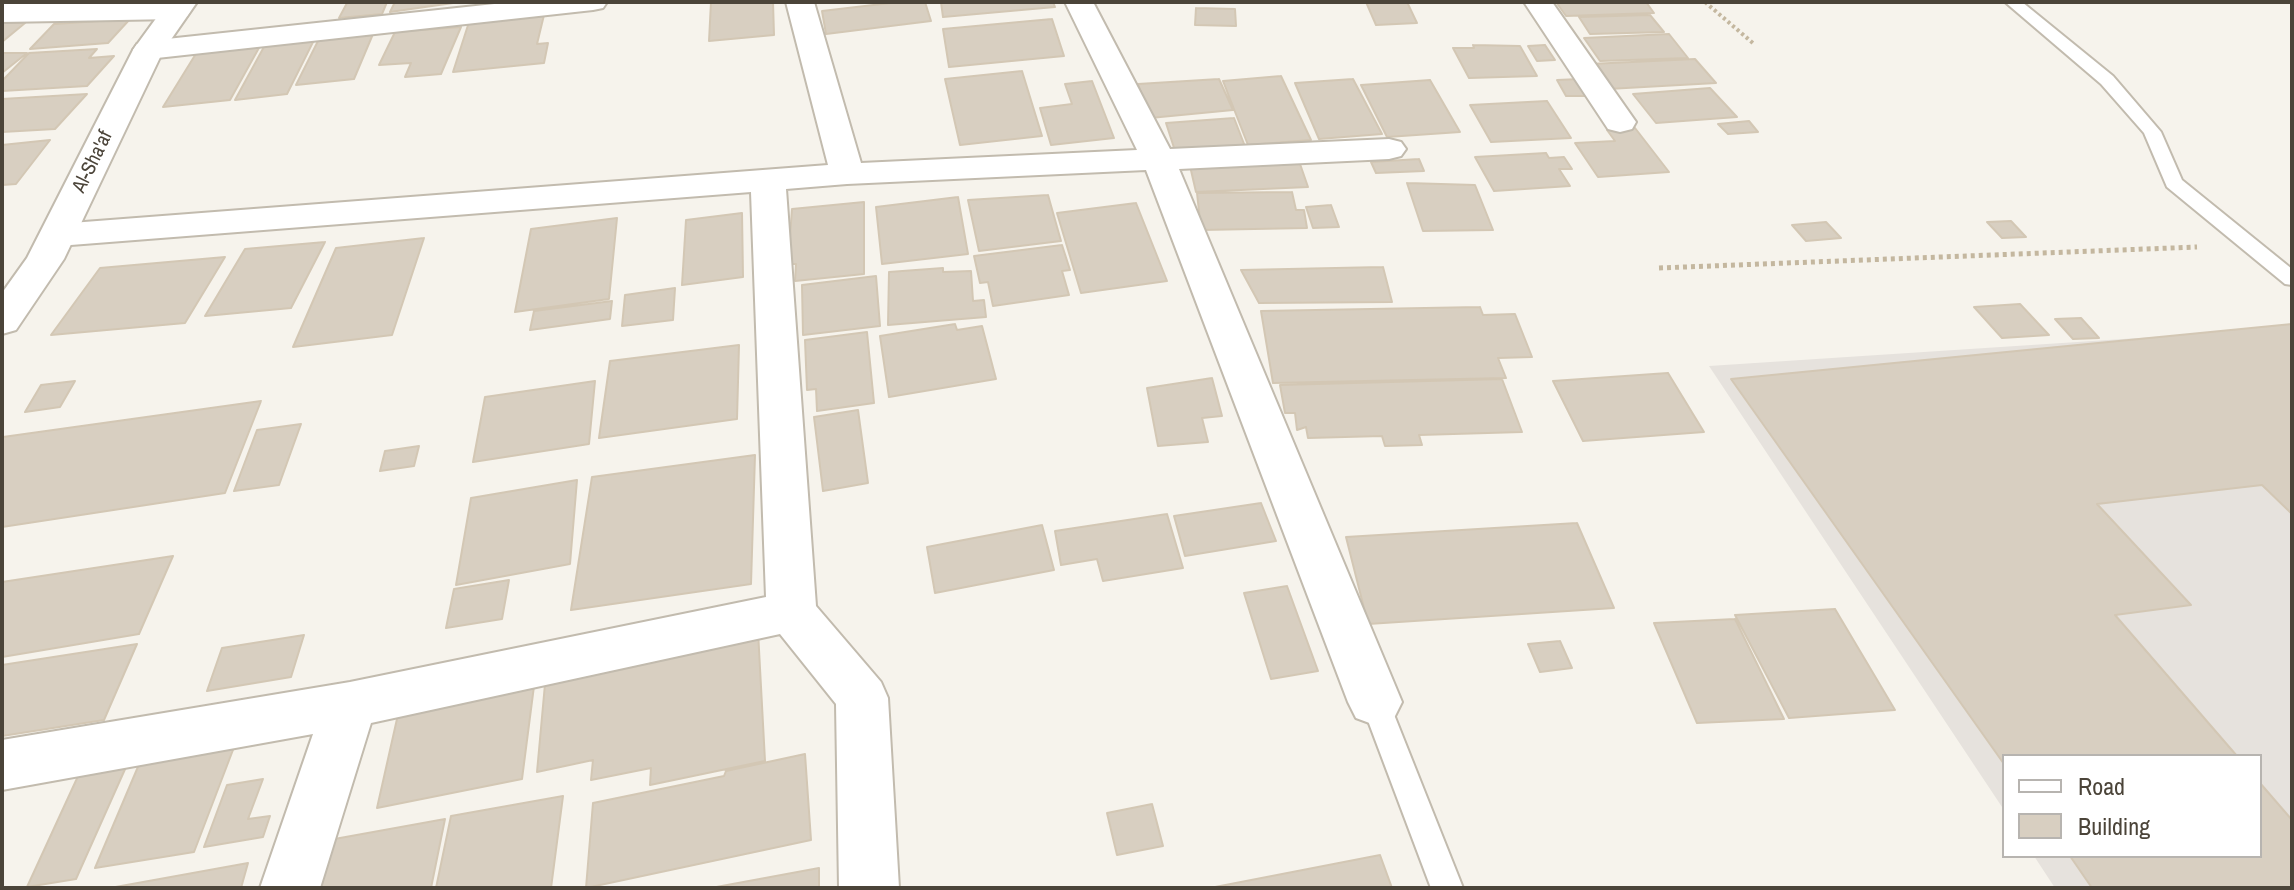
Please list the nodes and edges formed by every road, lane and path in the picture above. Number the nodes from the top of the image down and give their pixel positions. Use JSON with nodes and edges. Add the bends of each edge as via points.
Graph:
{"nodes":[{"id":1,"x":593,"y":2,"type":"edge"},
{"id":2,"x":800,"y":2,"type":"edge"},
{"id":3,"x":1079,"y":2,"type":"edge"},
{"id":4,"x":1538,"y":2,"type":"edge"},
{"id":5,"x":1705,"y":2,"type":"edge"},
{"id":6,"x":2013,"y":2,"type":"edge"},
{"id":7,"x":180,"y":6,"type":"edge"},
{"id":8,"x":2,"y":13,"type":"edge"},
{"id":9,"x":1754,"y":44,"type":"dead end"},
{"id":10,"x":148,"y":50,"type":"junction"},
{"id":11,"x":1620,"y":122,"type":"dead end"},
{"id":12,"x":1389,"y":149,"type":"dead end"},
{"id":13,"x":1159,"y":161,"type":"junction"},
{"id":14,"x":847,"y":174,"type":"junction"},
{"id":15,"x":768,"y":180,"type":"junction"},
{"id":16,"x":58,"y":235,"type":"junction"},
{"id":17,"x":2247,"y":245,"type":"junction"},
{"id":18,"x":1659,"y":268,"type":"dead end"},
{"id":19,"x":2292,"y":279,"type":"edge"},
{"id":20,"x":2,"y":321,"type":"edge"},
{"id":21,"x":791,"y":612,"type":"junction"},
{"id":22,"x":1375,"y":702,"type":"joint"},
{"id":23,"x":350,"y":705,"type":"junction"},
{"id":24,"x":2,"y":765,"type":"edge"},
{"id":25,"x":290,"y":888,"type":"edge"},
{"id":26,"x":869,"y":888,"type":"edge"},
{"id":27,"x":1447,"y":888,"type":"edge"}],
"edges":[{"from":1,"to":10,"type":"street"},
{"from":2,"to":14,"type":"street"},
{"from":3,"to":13,"type":"street"},
{"from":4,"to":11,"type":"street"},
{"from":5,"to":9,"type":"path"},
{"from":6,"to":17,"type":"lane","via":[[2107,80],[2152,132],[2174,183]]},
{"from":7,"to":8,"type":"street"},
{"from":7,"to":10,"type":"street","name":"Al-Sha'af"},
{"from":10,"to":16,"type":"street","name":"Al-Sha'af"},
{"from":12,"to":13,"type":"street"},
{"from":13,"to":14,"type":"street"},
{"from":13,"to":22,"type":"street"},
{"from":14,"to":15,"type":"street"},
{"from":15,"to":16,"type":"street"},
{"from":15,"to":21,"type":"street"},
{"from":16,"to":20,"type":"street","name":"Al-Sha'af"},
{"from":17,"to":18,"type":"path"},
{"from":17,"to":19,"type":"lane"},
{"from":21,"to":23,"type":"street"},
{"from":21,"to":26,"type":"street","via":[[862,698]]},
{"from":22,"to":27,"type":"lane"},
{"from":23,"to":24,"type":"street"},
{"from":23,"to":25,"type":"street"}]}
